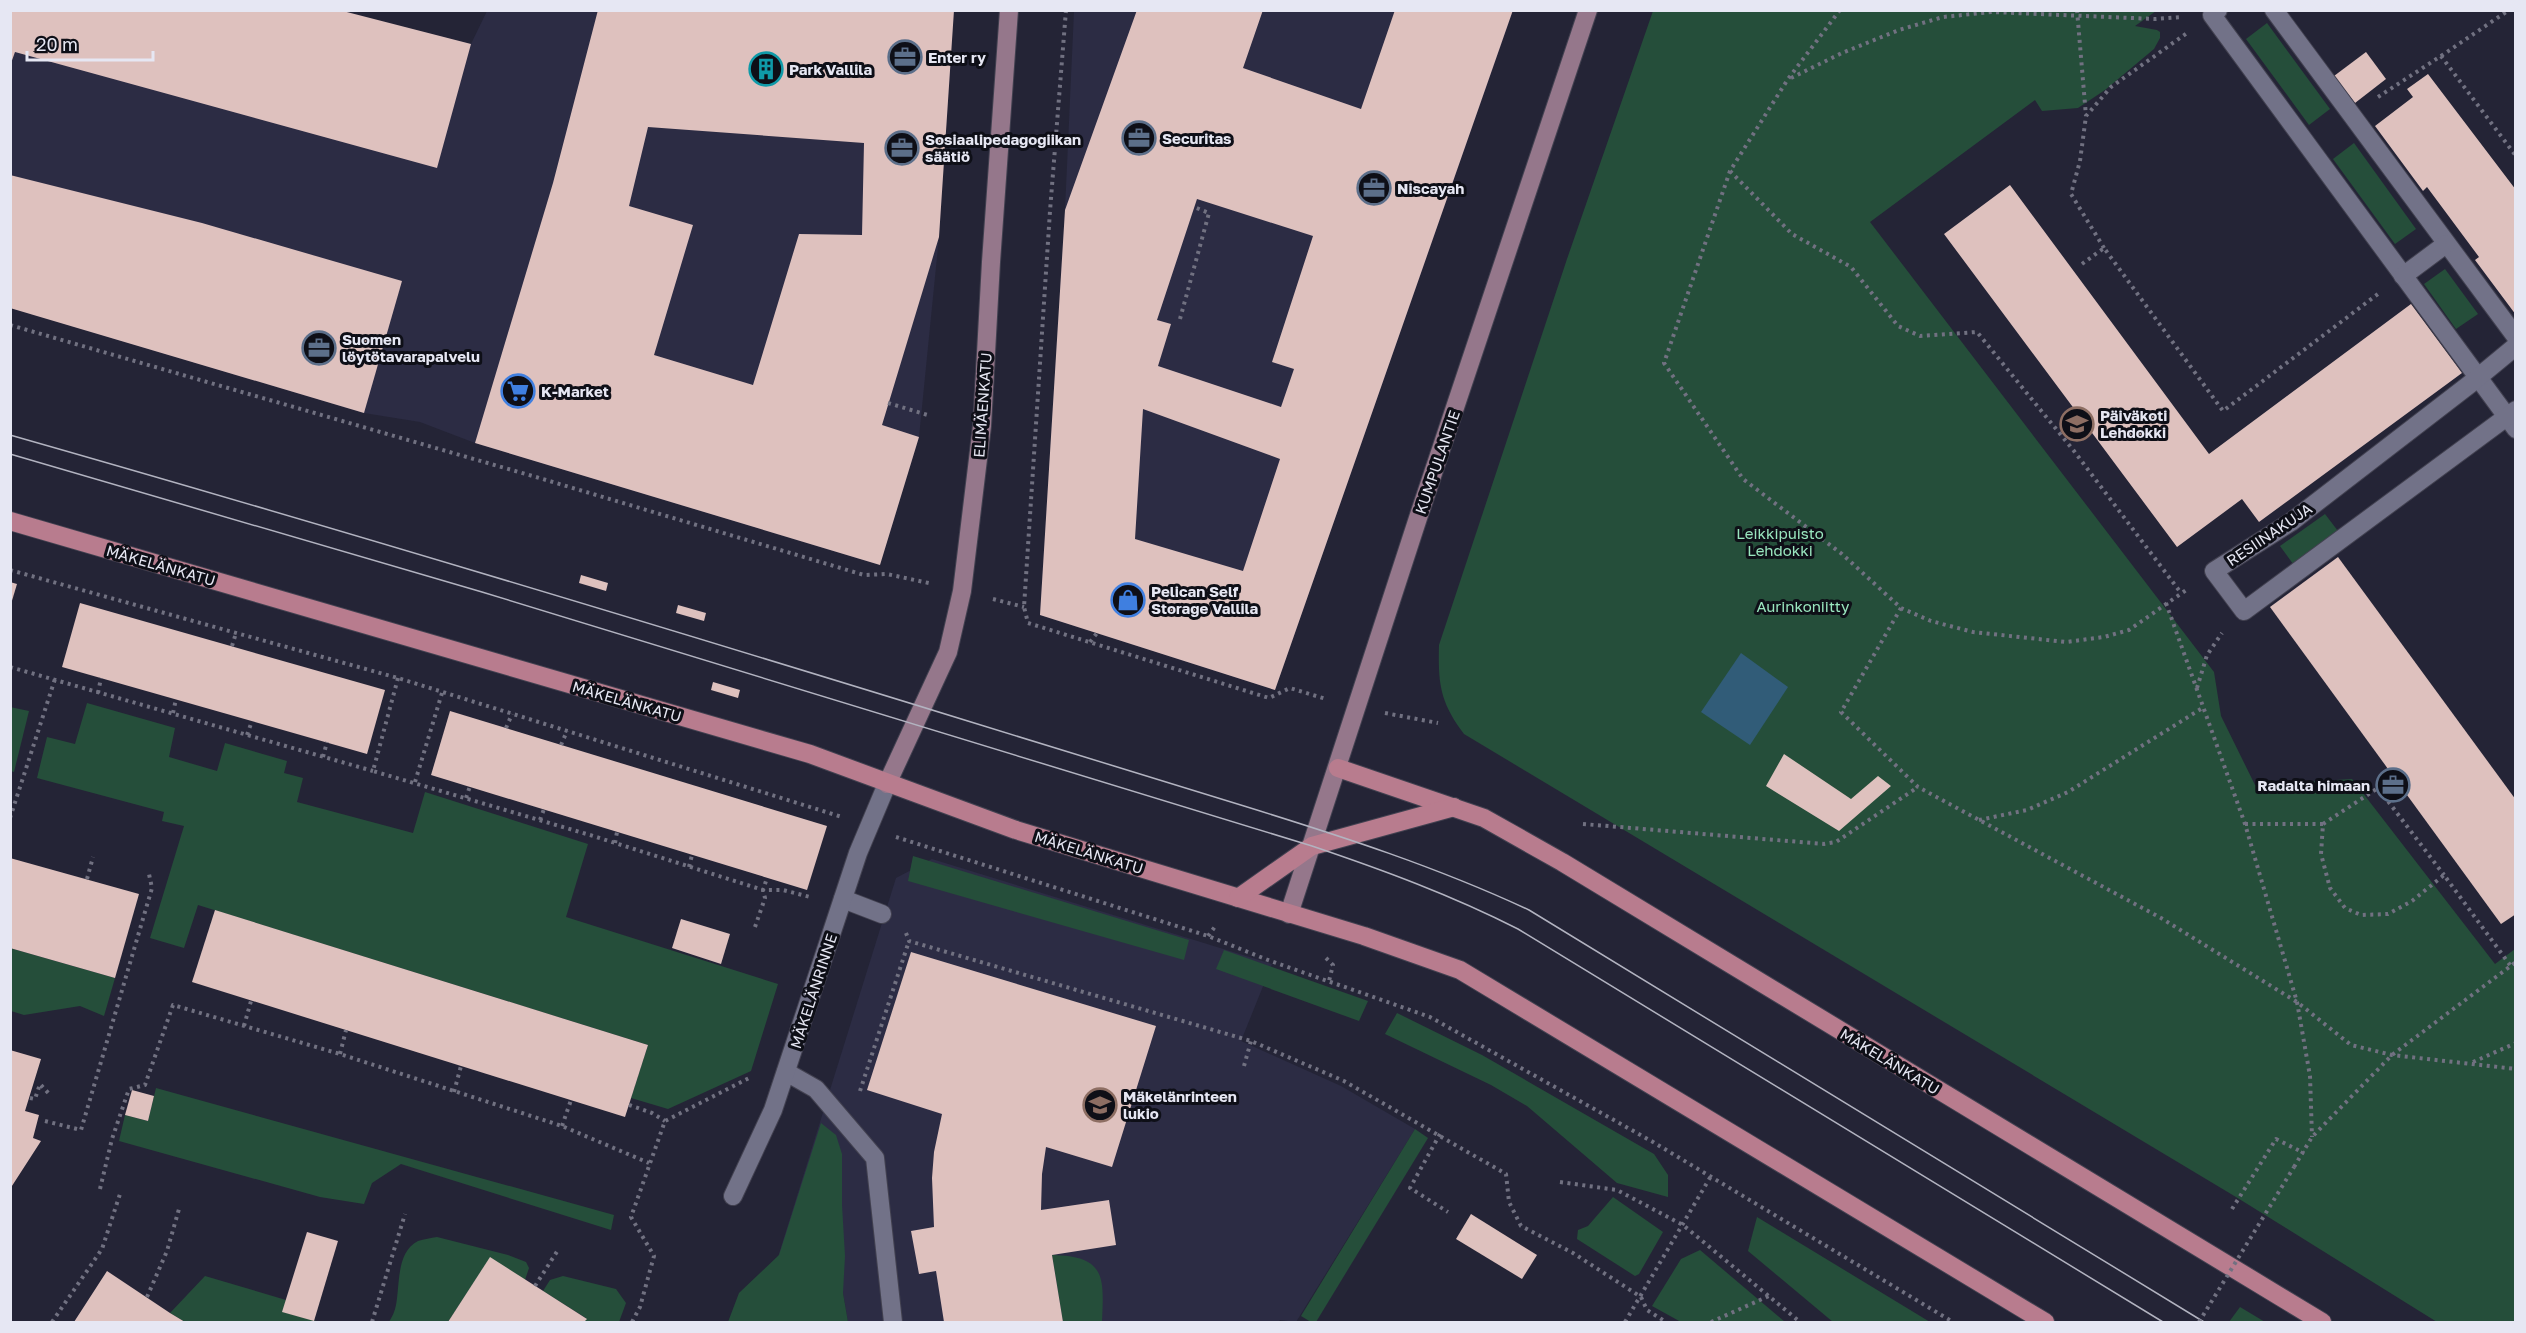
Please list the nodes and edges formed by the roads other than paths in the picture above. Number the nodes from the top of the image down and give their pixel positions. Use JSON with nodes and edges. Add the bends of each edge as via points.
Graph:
{"nodes":[{"id":1,"x":1009,"y":10,"type":"edge"},
{"id":2,"x":1588,"y":10,"type":"edge"},
{"id":3,"x":2274,"y":10,"type":"edge"},
{"id":4,"x":2215,"y":13,"type":"edge"},
{"id":5,"x":2446,"y":244,"type":"junction"},
{"id":6,"x":2403,"y":276,"type":"junction"},
{"id":7,"x":2516,"y":338,"type":"edge"},
{"id":8,"x":2516,"y":345,"type":"edge"},
{"id":9,"x":2478,"y":378,"type":"junction"},
{"id":10,"x":2512,"y":419,"type":"edge"},
{"id":11,"x":10,"y":521,"type":"edge"},
{"id":12,"x":1338,"y":768,"type":"junction"},
{"id":13,"x":887,"y":784,"type":"junction"},
{"id":14,"x":1454,"y":807,"type":"junction"},
{"id":15,"x":1312,"y":846,"type":"junction"},
{"id":16,"x":1238,"y":898,"type":"junction"},
{"id":17,"x":843,"y":899,"type":"junction"},
{"id":18,"x":882,"y":914,"type":"dead end"},
{"id":19,"x":1289,"y":914,"type":"junction"},
{"id":20,"x":786,"y":1072,"type":"junction"},
{"id":21,"x":732,"y":1196,"type":"dead end"},
{"id":22,"x":893,"y":1323,"type":"edge"},
{"id":23,"x":2045,"y":1323,"type":"edge"},
{"id":24,"x":2322,"y":1323,"type":"edge"}],
"edges":[{"from":1,"to":13,"type":"main road","name":"ELIMÄENKATU","via":[[982,426],[962,591],[948,652]]},
{"from":2,"to":12,"type":"main road","name":"KUMPULANTIE"},
{"from":3,"to":5,"type":"street"},
{"from":4,"to":6,"type":"street"},
{"from":5,"to":6,"type":"street"},
{"from":5,"to":7,"type":"street"},
{"from":6,"to":9,"type":"street"},
{"from":8,"to":9,"type":"street","name":"RESIINAKUJA"},
{"from":9,"to":10,"type":"street"},
{"from":9,"to":10,"type":"street","name":"RESIINAKUJA","via":[[2291,522],[2214,570],[2244,611]]},
{"from":11,"to":13,"type":"main road","name":"MÄKELÄNKATU","via":[[810,754]]},
{"from":12,"to":14,"type":"main road","name":"MÄKELÄNKATU"},
{"from":12,"to":15,"type":"main road","name":"KUMPULANTIE"},
{"from":13,"to":16,"type":"main road","name":"MÄKELÄNKATU","via":[[1016,830]]},
{"from":13,"to":17,"type":"street","name":"MÄKELÄNRINNE"},
{"from":14,"to":15,"type":"main road"},
{"from":14,"to":24,"type":"main road","name":"MÄKELÄNKATU","via":[[1484,818],[1562,862]]},
{"from":15,"to":16,"type":"main road"},
{"from":15,"to":19,"type":"main road","name":"KUMPULANTIE"},
{"from":16,"to":19,"type":"main road","name":"MÄKELÄNKATU"},
{"from":17,"to":18,"type":"street"},
{"from":17,"to":20,"type":"street","name":"MÄKELÄNRINNE"},
{"from":19,"to":23,"type":"main road","name":"MÄKELÄNKATU","via":[[1460,970]]},
{"from":20,"to":21,"type":"street","name":"MÄKELÄNRINNE","via":[[773,1110]]},
{"from":20,"to":22,"type":"street","via":[[816,1089],[875,1158]]}]}
